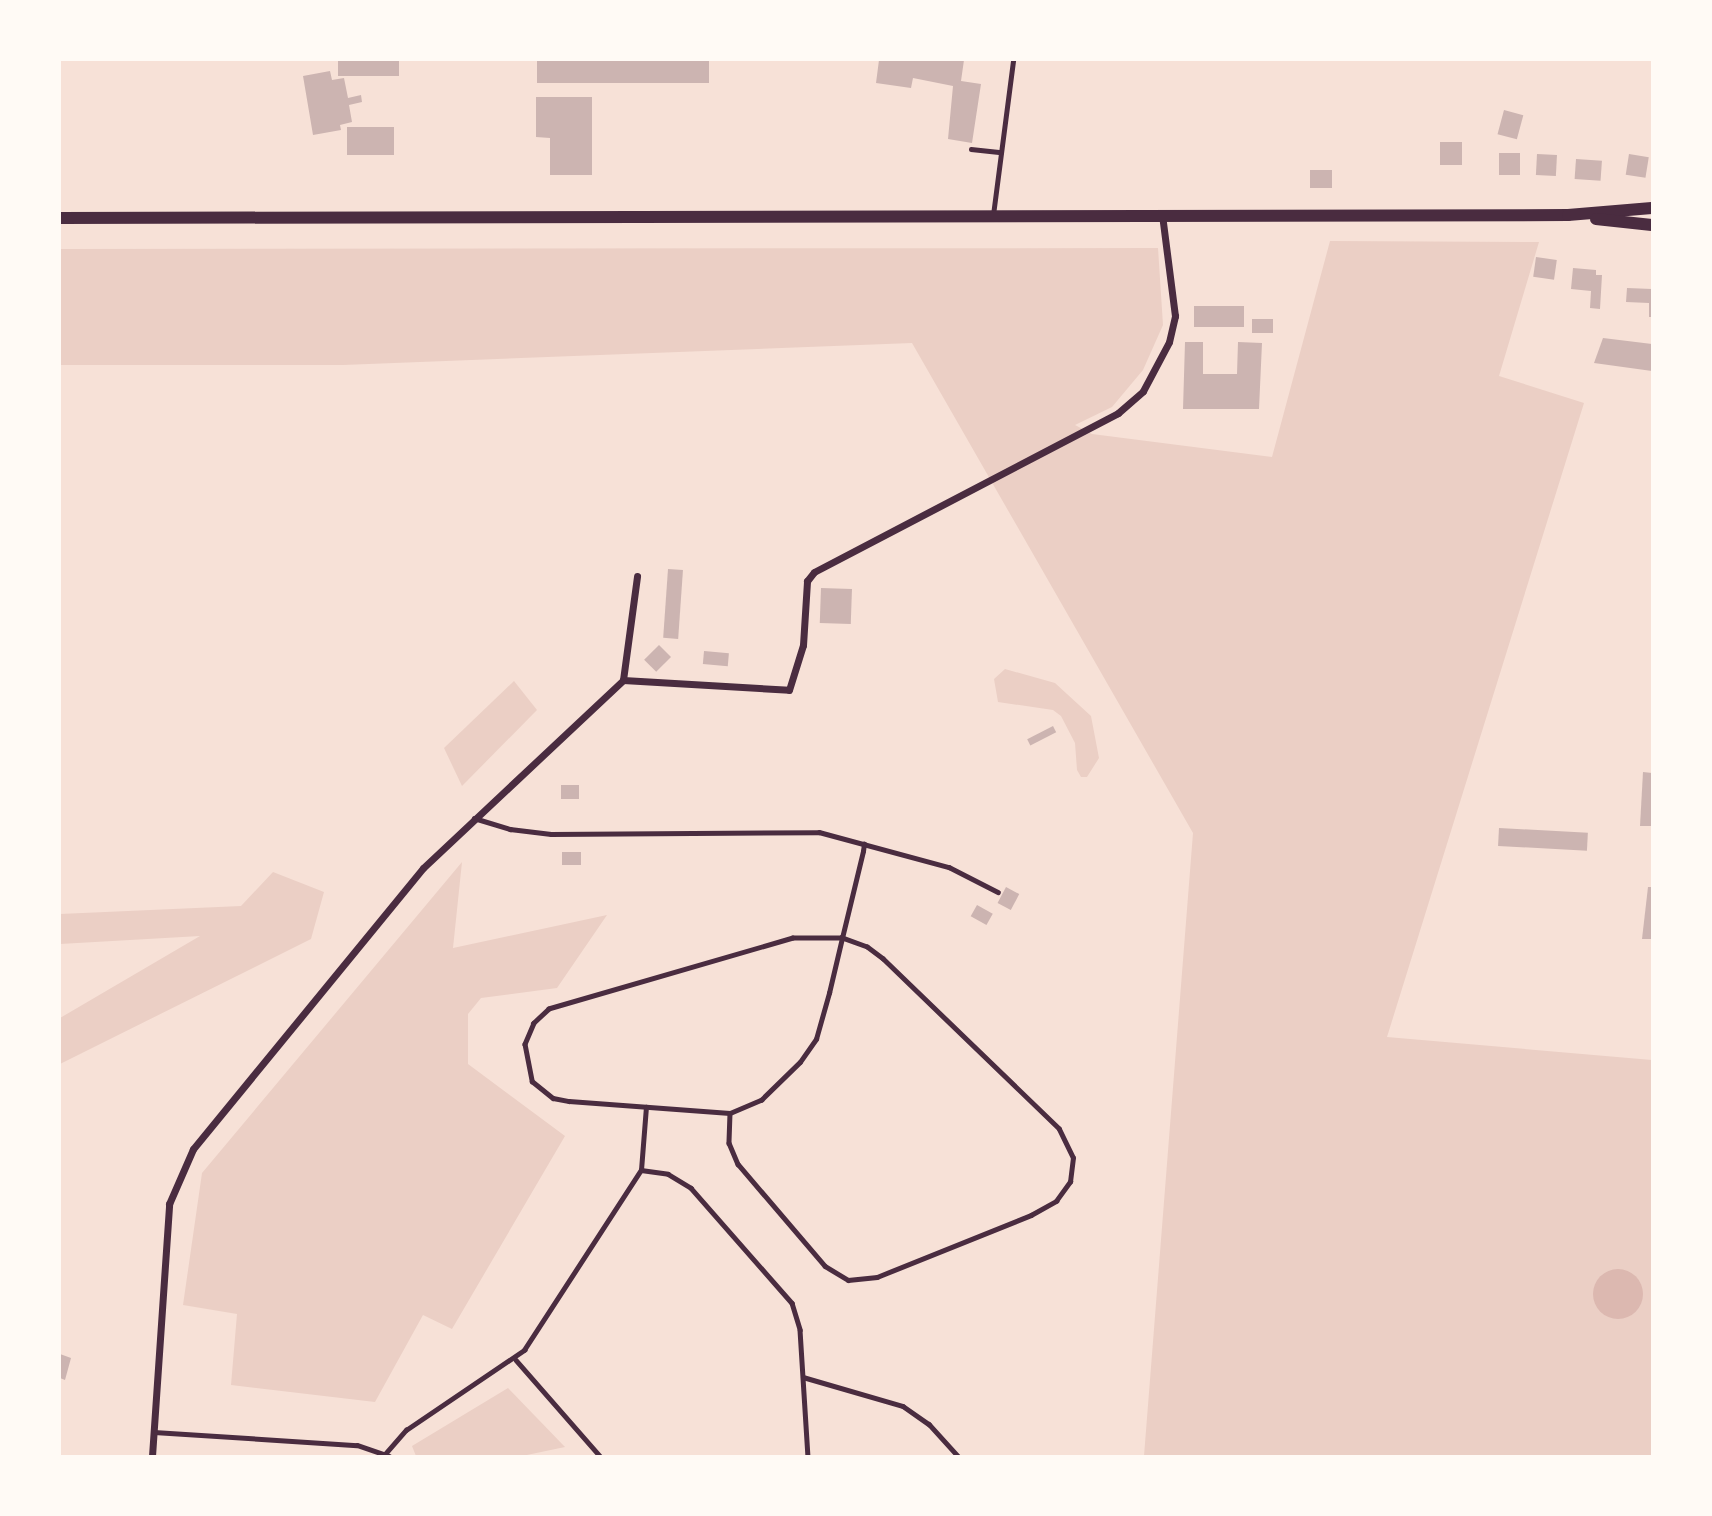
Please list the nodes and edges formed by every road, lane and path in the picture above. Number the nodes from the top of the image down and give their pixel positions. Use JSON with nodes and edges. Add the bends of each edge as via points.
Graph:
{"nodes":[{"id":1,"x":1013,"y":60,"type":"edge"},
{"id":2,"x":971,"y":149,"type":"dead end"},
{"id":3,"x":1001,"y":152,"type":"junction"},
{"id":4,"x":1653,"y":208,"type":"edge"},
{"id":5,"x":1162,"y":215,"type":"junction"},
{"id":6,"x":1568,"y":215,"type":"junction"},
{"id":7,"x":993,"y":216,"type":"junction"},
{"id":8,"x":60,"y":218,"type":"edge"},
{"id":9,"x":1653,"y":225,"type":"edge"},
{"id":10,"x":637,"y":576,"type":"dead end"},
{"id":11,"x":623,"y":680,"type":"junction"},
{"id":12,"x":473,"y":818,"type":"junction"},
{"id":13,"x":864,"y":844,"type":"junction"},
{"id":14,"x":998,"y":892,"type":"dead end"},
{"id":15,"x":842,"y":938,"type":"junction"},
{"id":16,"x":646,"y":1107,"type":"junction"},
{"id":17,"x":730,"y":1112,"type":"junction"},
{"id":18,"x":641,"y":1170,"type":"junction"},
{"id":19,"x":516,"y":1360,"type":"junction"},
{"id":20,"x":803,"y":1377,"type":"junction"},
{"id":21,"x":154,"y":1432,"type":"junction"},
{"id":22,"x":387,"y":1455,"type":"edge"},
{"id":23,"x":152,"y":1457,"type":"edge"},
{"id":24,"x":600,"y":1457,"type":"edge"},
{"id":25,"x":807,"y":1457,"type":"edge"},
{"id":26,"x":958,"y":1457,"type":"edge"}],
"edges":[{"from":1,"to":3,"type":"lane"},
{"from":2,"to":3,"type":"lane"},
{"from":3,"to":7,"type":"lane"},
{"from":4,"to":6,"type":"main road"},
{"from":5,"to":6,"type":"main road"},
{"from":5,"to":7,"type":"main road"},
{"from":5,"to":11,"type":"street","via":[[1175,316],[1169,342],[1143,391],[1118,413],[814,572],[807,581],[803,645],[789,690]]},
{"from":6,"to":9,"type":"main road"},
{"from":7,"to":8,"type":"main road"},
{"from":10,"to":11,"type":"street"},
{"from":11,"to":12,"type":"street"},
{"from":12,"to":13,"type":"lane","via":[[510,830],[551,834],[804,830]]},
{"from":12,"to":21,"type":"street","via":[[423,867],[193,1149],[169,1203]]},
{"from":13,"to":14,"type":"lane","via":[[949,867]]},
{"from":13,"to":15,"type":"lane"},
{"from":15,"to":16,"type":"lane","via":[[793,938],[549,1009],[534,1023],[524,1058],[532,1081],[542,1091],[569,1101]]},
{"from":15,"to":17,"type":"lane","via":[[816,1039],[761,1100]]},
{"from":15,"to":17,"type":"lane","via":[[883,959],[1059,1129],[1073,1158],[1064,1192],[1031,1215],[877,1277],[848,1280],[825,1266],[738,1164],[729,1143]]},
{"from":16,"to":17,"type":"lane"},
{"from":16,"to":18,"type":"lane"},
{"from":18,"to":19,"type":"lane"},
{"from":18,"to":20,"type":"lane","via":[[668,1174],[691,1188],[783,1291],[798,1317]]},
{"from":19,"to":22,"type":"lane","via":[[406,1430]]},
{"from":19,"to":24,"type":"lane"},
{"from":20,"to":25,"type":"lane"},
{"from":20,"to":26,"type":"lane","via":[[903,1406],[929,1424]]},
{"from":21,"to":22,"type":"lane","via":[[358,1445]]},
{"from":21,"to":23,"type":"street"}]}
